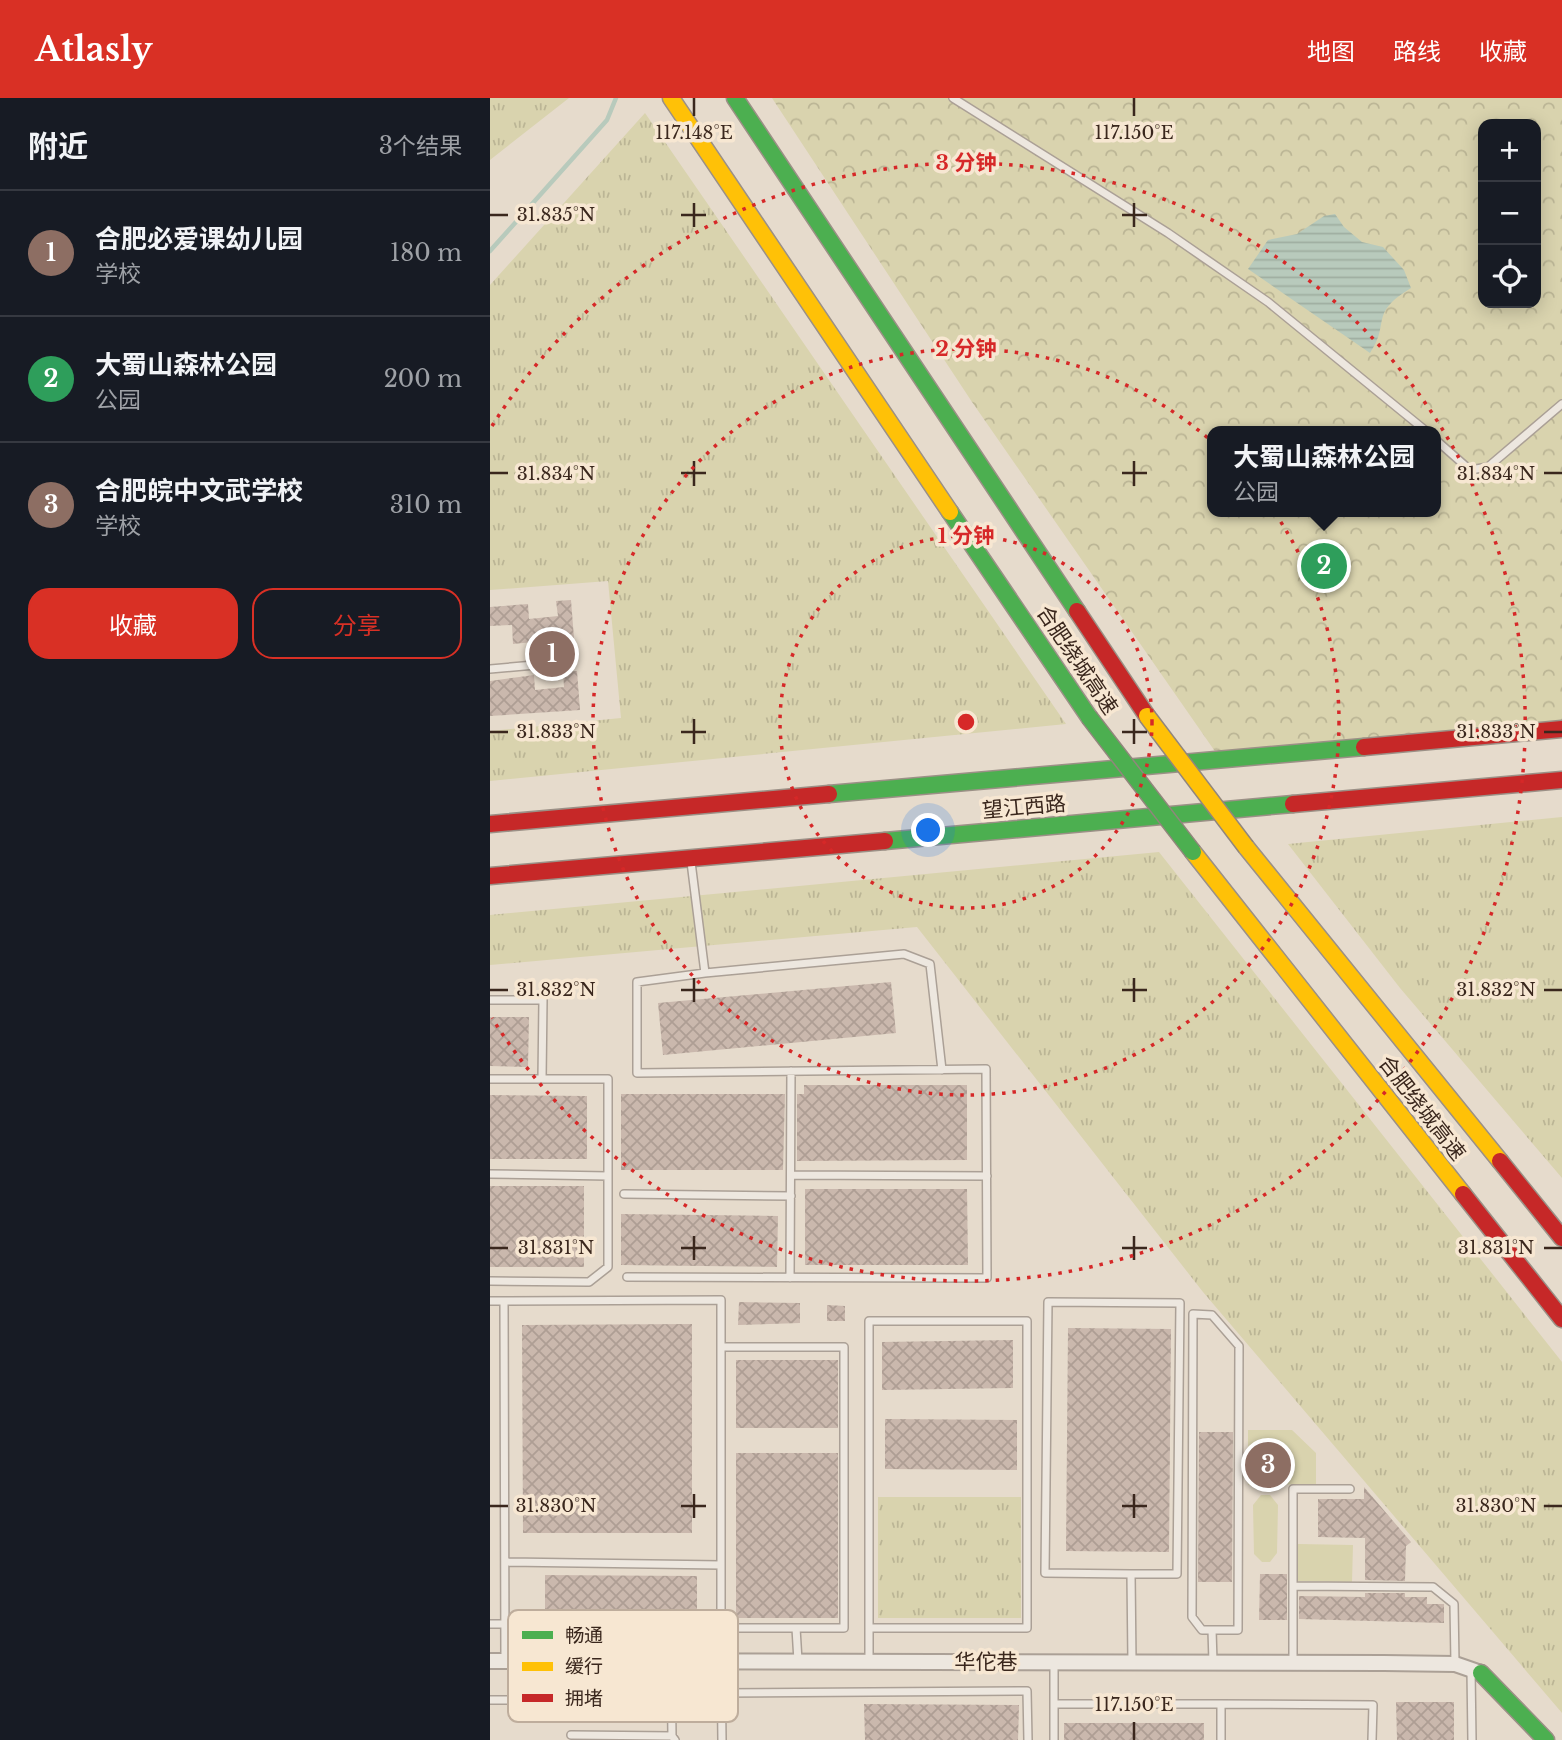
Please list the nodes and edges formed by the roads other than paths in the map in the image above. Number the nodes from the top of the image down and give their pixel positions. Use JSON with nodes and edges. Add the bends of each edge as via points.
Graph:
{"nodes":[{"id":1,"x":671,"y":98,"type":"edge"},
{"id":2,"x":735,"y":98,"type":"edge"},
{"id":3,"x":953,"y":98,"type":"edge"},
{"id":4,"x":1562,"y":404,"type":"edge"},
{"id":5,"x":1420,"y":426,"type":"edge"},
{"id":6,"x":1441,"y":444,"type":"edge"},
{"id":7,"x":568,"y":662,"type":"dead end"},
{"id":8,"x":490,"y":669,"type":"edge"},
{"id":9,"x":1562,"y":729,"type":"edge"},
{"id":10,"x":1562,"y":780,"type":"edge"},
{"id":11,"x":490,"y":824,"type":"edge"},
{"id":12,"x":690,"y":858,"type":"junction"},
{"id":13,"x":490,"y":876,"type":"edge"},
{"id":14,"x":705,"y":972,"type":"junction"},
{"id":15,"x":490,"y":1000,"type":"edge"},
{"id":16,"x":942,"y":1070,"type":"junction"},
{"id":17,"x":791,"y":1071,"type":"junction"},
{"id":18,"x":490,"y":1079,"type":"edge"},
{"id":19,"x":542,"y":1079,"type":"junction"},
{"id":20,"x":490,"y":1174,"type":"edge"},
{"id":21,"x":791,"y":1175,"type":"junction"},
{"id":22,"x":608,"y":1176,"type":"junction"},
{"id":23,"x":987,"y":1176,"type":"junction"},
{"id":24,"x":624,"y":1194,"type":"dead end"},
{"id":25,"x":790,"y":1196,"type":"junction"},
{"id":26,"x":1562,"y":1238,"type":"edge"},
{"id":27,"x":627,"y":1278,"type":"dead end"},
{"id":28,"x":790,"y":1278,"type":"junction"},
{"id":29,"x":490,"y":1281,"type":"edge"},
{"id":30,"x":490,"y":1301,"type":"edge"},
{"id":31,"x":504,"y":1301,"type":"junction"},
{"id":32,"x":1562,"y":1319,"type":"edge"},
{"id":33,"x":721,"y":1347,"type":"junction"},
{"id":34,"x":1350,"y":1489,"type":"dead end"},
{"id":35,"x":505,"y":1562,"type":"junction"},
{"id":36,"x":721,"y":1565,"type":"junction"},
{"id":37,"x":1131,"y":1574,"type":"junction"},
{"id":38,"x":1293,"y":1586,"type":"junction"},
{"id":39,"x":721,"y":1610,"type":"edge"},
{"id":40,"x":490,"y":1624,"type":"edge"},
{"id":41,"x":505,"y":1624,"type":"junction"},
{"id":42,"x":738,"y":1628,"type":"edge"},
{"id":43,"x":796,"y":1628,"type":"junction"},
{"id":44,"x":869,"y":1628,"type":"junction"},
{"id":45,"x":1212,"y":1630,"type":"junction"},
{"id":46,"x":498,"y":1661,"type":"edge"},
{"id":47,"x":738,"y":1662,"type":"edge"},
{"id":48,"x":797,"y":1662,"type":"junction"},
{"id":49,"x":869,"y":1662,"type":"junction"},
{"id":50,"x":1054,"y":1662,"type":"junction"},
{"id":51,"x":1132,"y":1662,"type":"junction"},
{"id":52,"x":1213,"y":1662,"type":"junction"},
{"id":53,"x":1293,"y":1663,"type":"junction"},
{"id":54,"x":1455,"y":1664,"type":"junction"},
{"id":55,"x":1476,"y":1671,"type":"junction"},
{"id":56,"x":738,"y":1693,"type":"edge"},
{"id":57,"x":490,"y":1700,"type":"edge"},
{"id":58,"x":508,"y":1700,"type":"edge"},
{"id":59,"x":1054,"y":1704,"type":"junction"},
{"id":60,"x":1221,"y":1704,"type":"junction"},
{"id":61,"x":722,"y":1722,"type":"edge"},
{"id":62,"x":570,"y":1735,"type":"dead end"},
{"id":63,"x":674,"y":1738,"type":"edge"},
{"id":64,"x":722,"y":1740,"type":"edge"},
{"id":65,"x":1028,"y":1740,"type":"edge"},
{"id":66,"x":1054,"y":1740,"type":"edge"},
{"id":67,"x":1221,"y":1740,"type":"edge"},
{"id":68,"x":1373,"y":1740,"type":"edge"},
{"id":69,"x":1472,"y":1740,"type":"edge"},
{"id":70,"x":1546,"y":1740,"type":"edge"}],
"edges":[{"from":1,"to":32,"type":"main road","name":"合肥绕城高速","bridge":true,"via":[[1089,717]]},
{"from":2,"to":26,"type":"main road","name":"合肥绕城高速","bridge":true,"via":[[1147,716]]},
{"from":3,"to":5,"type":"lane","via":[[1168,233],[1268,302]]},
{"from":4,"to":6,"type":"lane","via":[[1488,467],[1470,470]]},
{"from":7,"to":8,"type":"lane"},
{"from":9,"to":11,"type":"main road","name":"望江西路"},
{"from":10,"to":12,"type":"main road","name":"望江西路"},
{"from":12,"to":13,"type":"main road","name":"望江西路"},
{"from":12,"to":14,"type":"lane"},
{"from":14,"to":16,"type":"lane","via":[[904,954],[930,964]]},
{"from":14,"to":17,"type":"lane","via":[[637,982],[637,1073]]},
{"from":15,"to":19,"type":"lane","via":[[543,1000]]},
{"from":16,"to":17,"type":"lane"},
{"from":16,"to":23,"type":"lane","via":[[986,1069]]},
{"from":17,"to":21,"type":"lane"},
{"from":18,"to":19,"type":"lane"},
{"from":19,"to":22,"type":"lane","via":[[608,1079]]},
{"from":20,"to":22,"type":"lane"},
{"from":21,"to":23,"type":"lane"},
{"from":21,"to":25,"type":"lane"},
{"from":22,"to":29,"type":"lane","via":[[608,1267],[589,1282]]},
{"from":23,"to":28,"type":"lane","via":[[987,1278]]},
{"from":24,"to":25,"type":"lane"},
{"from":25,"to":28,"type":"lane"},
{"from":27,"to":28,"type":"lane"},
{"from":30,"to":31,"type":"lane"},
{"from":31,"to":33,"type":"lane","via":[[721,1300]]},
{"from":31,"to":35,"type":"lane"},
{"from":33,"to":36,"type":"lane"},
{"from":33,"to":43,"type":"lane","via":[[844,1347],[844,1628]]},
{"from":34,"to":38,"type":"lane","via":[[1293,1489]]},
{"from":35,"to":36,"type":"lane"},
{"from":35,"to":41,"type":"lane"},
{"from":36,"to":39,"type":"lane"},
{"from":37,"to":37,"type":"lane","via":[[1177,1574],[1180,1303],[1048,1302],[1045,1573]]},
{"from":37,"to":51,"type":"lane"},
{"from":38,"to":53,"type":"lane"},
{"from":38,"to":54,"type":"lane","via":[[1433,1587],[1454,1604]]},
{"from":40,"to":41,"type":"lane"},
{"from":41,"to":46,"type":"lane"},
{"from":42,"to":43,"type":"lane"},
{"from":43,"to":48,"type":"lane"},
{"from":44,"to":44,"type":"lane","via":[[869,1321],[1027,1321],[1027,1628]]},
{"from":44,"to":49,"type":"lane"},
{"from":45,"to":45,"type":"lane","via":[[1238,1630],[1239,1346],[1212,1315],[1193,1314],[1192,1617],[1202,1630]]},
{"from":45,"to":52,"type":"lane"},
{"from":47,"to":48,"type":"street","name":"华佗巷"},
{"from":48,"to":49,"type":"street","name":"华佗巷"},
{"from":49,"to":50,"type":"street","name":"华佗巷"},
{"from":50,"to":51,"type":"street","name":"华佗巷"},
{"from":50,"to":59,"type":"lane"},
{"from":51,"to":52,"type":"street","name":"华佗巷"},
{"from":52,"to":53,"type":"street","name":"华佗巷"},
{"from":53,"to":54,"type":"street","name":"华佗巷"},
{"from":54,"to":55,"type":"street","name":"华佗巷"},
{"from":55,"to":69,"type":"lane"},
{"from":55,"to":70,"type":"main road"},
{"from":56,"to":65,"type":"lane","via":[[1027,1691]]},
{"from":57,"to":58,"type":"lane"},
{"from":59,"to":60,"type":"lane"},
{"from":59,"to":66,"type":"lane"},
{"from":60,"to":67,"type":"lane"},
{"from":60,"to":68,"type":"lane","via":[[1373,1705]]},
{"from":61,"to":64,"type":"lane"},
{"from":62,"to":63,"type":"lane"}]}
